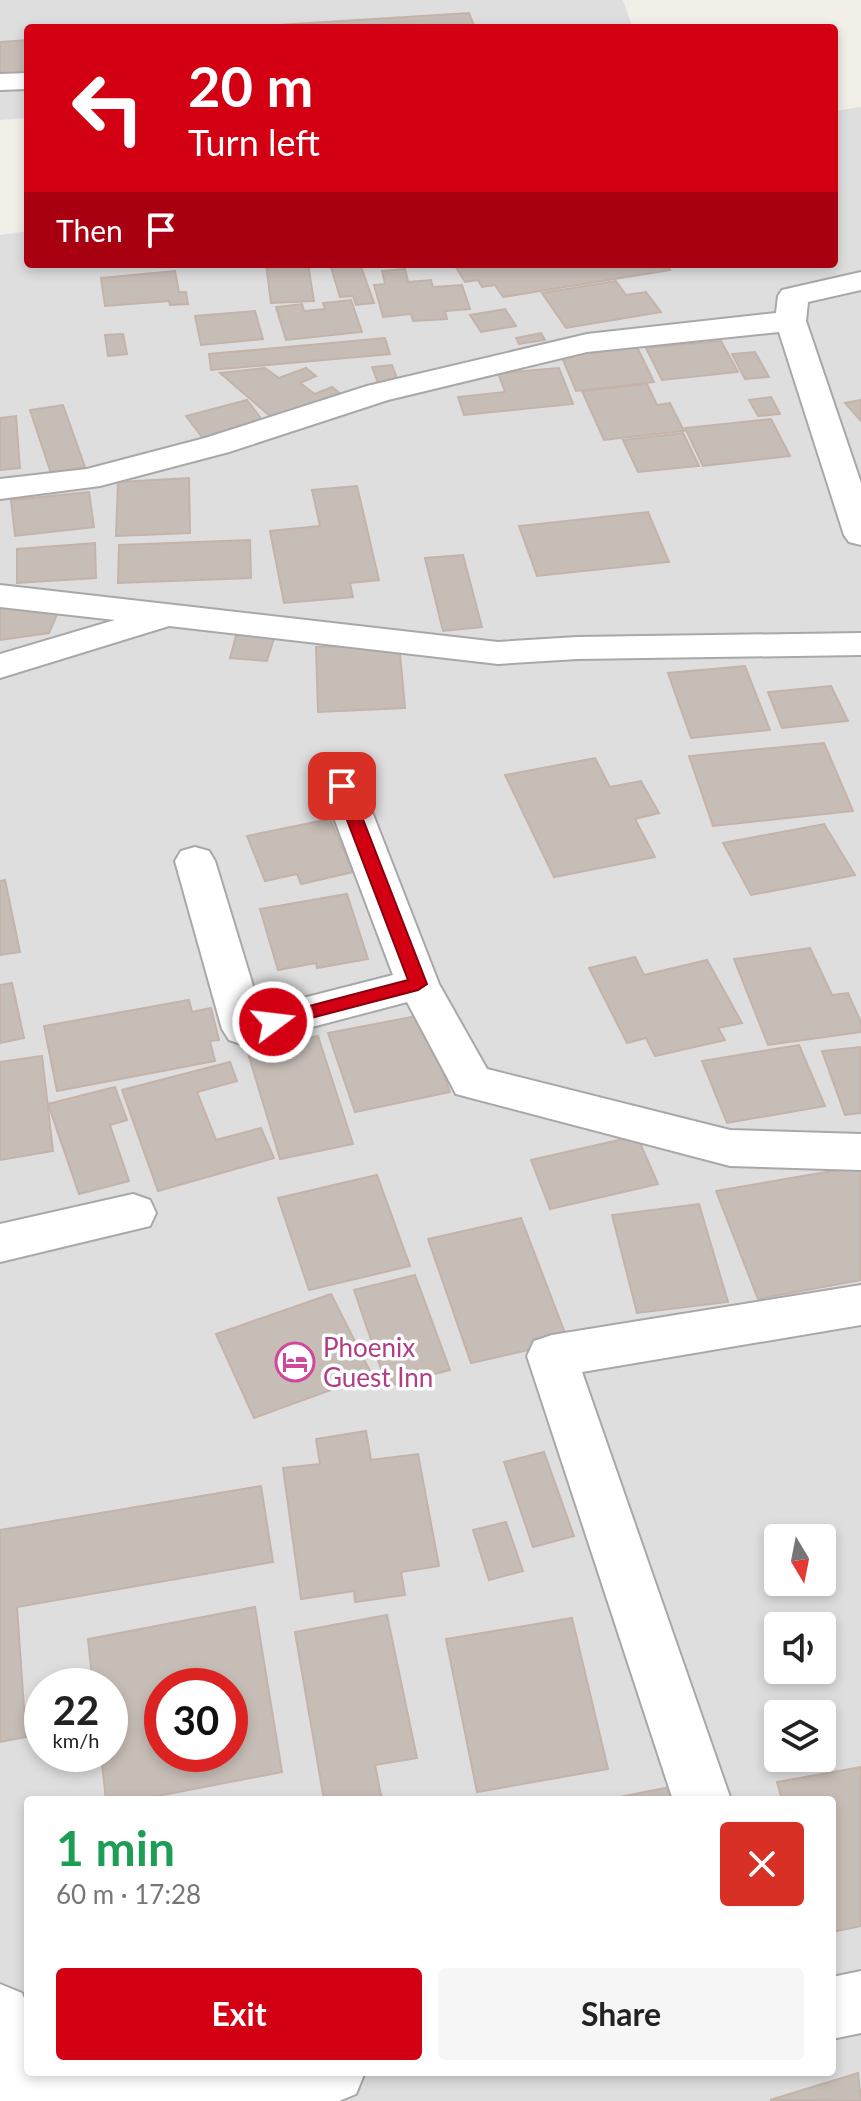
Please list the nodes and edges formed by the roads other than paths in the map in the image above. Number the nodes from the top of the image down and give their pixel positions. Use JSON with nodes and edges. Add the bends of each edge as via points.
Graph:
{"nodes":[{"id":1,"x":24,"y":81,"type":"edge"},
{"id":2,"x":0,"y":82,"type":"edge"},
{"id":3,"x":861,"y":281,"type":"edge"},
{"id":4,"x":791,"y":321,"type":"junction"},
{"id":5,"x":0,"y":489,"type":"edge"},
{"id":6,"x":861,"y":535,"type":"edge"},
{"id":7,"x":0,"y":596,"type":"edge"},
{"id":8,"x":177,"y":614,"type":"junction"},
{"id":9,"x":861,"y":644,"type":"edge"},
{"id":10,"x":0,"y":666,"type":"edge"},
{"id":11,"x":342,"y":786,"type":"dead end"},
{"id":12,"x":195,"y":861,"type":"dead end"},
{"id":13,"x":418,"y":984,"type":"junction"},
{"id":14,"x":861,"y":1152,"type":"edge"},
{"id":15,"x":133,"y":1213,"type":"dead end"},
{"id":16,"x":0,"y":1243,"type":"edge"},
{"id":17,"x":861,"y":1305,"type":"edge"},
{"id":18,"x":701,"y":1796,"type":"edge"},
{"id":19,"x":861,"y":2002,"type":"edge"},
{"id":20,"x":836,"y":2007,"type":"edge"},
{"id":21,"x":0,"y":2015,"type":"edge"},
{"id":22,"x":296,"y":2076,"type":"edge"},
{"id":23,"x":24,"y":2101,"type":"edge"},
{"id":24,"x":58,"y":2101,"type":"edge"}],
"edges":[{"from":1,"to":2,"type":"street"},
{"from":3,"to":4,"type":"street","via":[[793,296]]},
{"from":4,"to":5,"type":"street","via":[[587,343],[378,393],[217,445],[88,479]]},
{"from":4,"to":6,"type":"street"},
{"from":7,"to":8,"type":"street"},
{"from":8,"to":9,"type":"street","via":[[498,653]]},
{"from":8,"to":10,"type":"street"},
{"from":11,"to":13,"type":"street"},
{"from":12,"to":13,"type":"street","via":[[244,1029]]},
{"from":13,"to":14,"type":"street","via":[[472,1082],[730,1148]]},
{"from":15,"to":16,"type":"street"},
{"from":17,"to":18,"type":"street","via":[[552,1356]]},
{"from":19,"to":20,"type":"street"},
{"from":21,"to":23,"type":"street"},
{"from":22,"to":24,"type":"street"}]}
